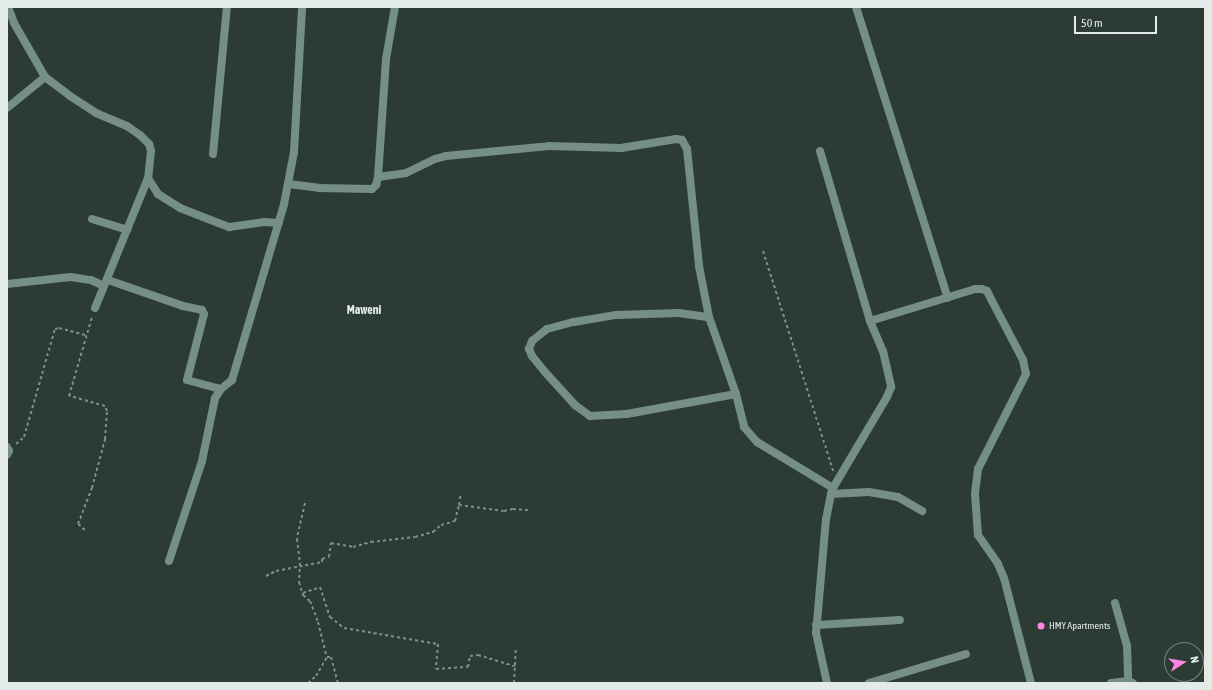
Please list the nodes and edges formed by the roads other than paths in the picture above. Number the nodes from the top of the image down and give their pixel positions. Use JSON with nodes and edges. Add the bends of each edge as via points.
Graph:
{"nodes":[{"id":1,"x":8,"y":7,"type":"edge"},
{"id":2,"x":227,"y":7,"type":"edge"},
{"id":3,"x":302,"y":7,"type":"edge"},
{"id":4,"x":395,"y":7,"type":"edge"},
{"id":5,"x":856,"y":7,"type":"edge"},
{"id":6,"x":45,"y":77,"type":"junction"},
{"id":7,"x":7,"y":108,"type":"edge"},
{"id":8,"x":820,"y":151,"type":"dead end"},
{"id":9,"x":213,"y":154,"type":"dead end"},
{"id":10,"x":378,"y":177,"type":"junction"},
{"id":11,"x":148,"y":178,"type":"junction"},
{"id":12,"x":288,"y":184,"type":"junction"},
{"id":13,"x":92,"y":219,"type":"dead end"},
{"id":14,"x":278,"y":223,"type":"junction"},
{"id":15,"x":127,"y":230,"type":"junction"},
{"id":16,"x":106,"y":283,"type":"junction"},
{"id":17,"x":7,"y":284,"type":"edge"},
{"id":18,"x":948,"y":298,"type":"junction"},
{"id":19,"x":95,"y":308,"type":"road end"},
{"id":20,"x":709,"y":317,"type":"junction"},
{"id":21,"x":870,"y":321,"type":"junction"},
{"id":22,"x":221,"y":389,"type":"junction"},
{"id":23,"x":736,"y":394,"type":"junction"},
{"id":24,"x":833,"y":488,"type":"junction"},
{"id":25,"x":922,"y":511,"type":"dead end"},
{"id":26,"x":169,"y":561,"type":"dead end"},
{"id":27,"x":1115,"y":603,"type":"dead end"},
{"id":28,"x":900,"y":620,"type":"dead end"},
{"id":29,"x":816,"y":625,"type":"junction"},
{"id":30,"x":966,"y":654,"type":"dead end"},
{"id":31,"x":1130,"y":682,"type":"edge"},
{"id":32,"x":826,"y":683,"type":"edge"},
{"id":33,"x":869,"y":683,"type":"edge"},
{"id":34,"x":1031,"y":683,"type":"edge"},
{"id":35,"x":1111,"y":683,"type":"edge"}],
"edges":[{"from":1,"to":6,"type":"street","via":[[14,23]]},
{"from":2,"to":9,"type":"street"},
{"from":3,"to":12,"type":"street","via":[[294,152]]},
{"from":4,"to":10,"type":"street","via":[[386,59]]},
{"from":5,"to":18,"type":"street"},
{"from":6,"to":7,"type":"street"},
{"from":6,"to":11,"type":"street","via":[[96,113],[127,126],[140,135],[149,144],[151,151]]},
{"from":8,"to":21,"type":"street"},
{"from":10,"to":12,"type":"street","via":[[372,189],[319,188]]},
{"from":10,"to":20,"type":"street","via":[[406,174],[446,156],[549,146],[621,148],[682,140],[687,149],[699,266]]},
{"from":11,"to":14,"type":"street","via":[[158,194],[180,208],[207,220],[229,227],[264,222]]},
{"from":11,"to":15,"type":"street"},
{"from":12,"to":14,"type":"street"},
{"from":13,"to":15,"type":"street"},
{"from":14,"to":22,"type":"street","via":[[232,380]]},
{"from":15,"to":16,"type":"street"},
{"from":16,"to":17,"type":"street","via":[[71,277]]},
{"from":16,"to":19,"type":"street"},
{"from":16,"to":22,"type":"street","via":[[202,310],[204,314],[187,380]]},
{"from":18,"to":21,"type":"street"},
{"from":18,"to":34,"type":"street","via":[[974,288],[986,291],[1023,360],[1026,374],[978,469],[975,494],[978,535],[998,564],[1004,578]]},
{"from":20,"to":23,"type":"street"},
{"from":20,"to":23,"type":"street","via":[[679,313],[616,315],[574,322],[547,329],[532,341],[530,349],[532,356],[545,372],[575,405],[590,416],[627,414]]},
{"from":21,"to":24,"type":"street","via":[[883,351],[891,387],[888,397]]},
{"from":22,"to":26,"type":"street","via":[[216,398],[202,461]]},
{"from":23,"to":24,"type":"street","via":[[744,427],[757,442]]},
{"from":24,"to":25,"type":"street","via":[[898,497]]},
{"from":24,"to":29,"type":"street","via":[[826,519]]},
{"from":27,"to":31,"type":"street","via":[[1127,646]]},
{"from":28,"to":29,"type":"street"},
{"from":29,"to":32,"type":"street"},
{"from":30,"to":33,"type":"street"},
{"from":31,"to":35,"type":"street"}]}
